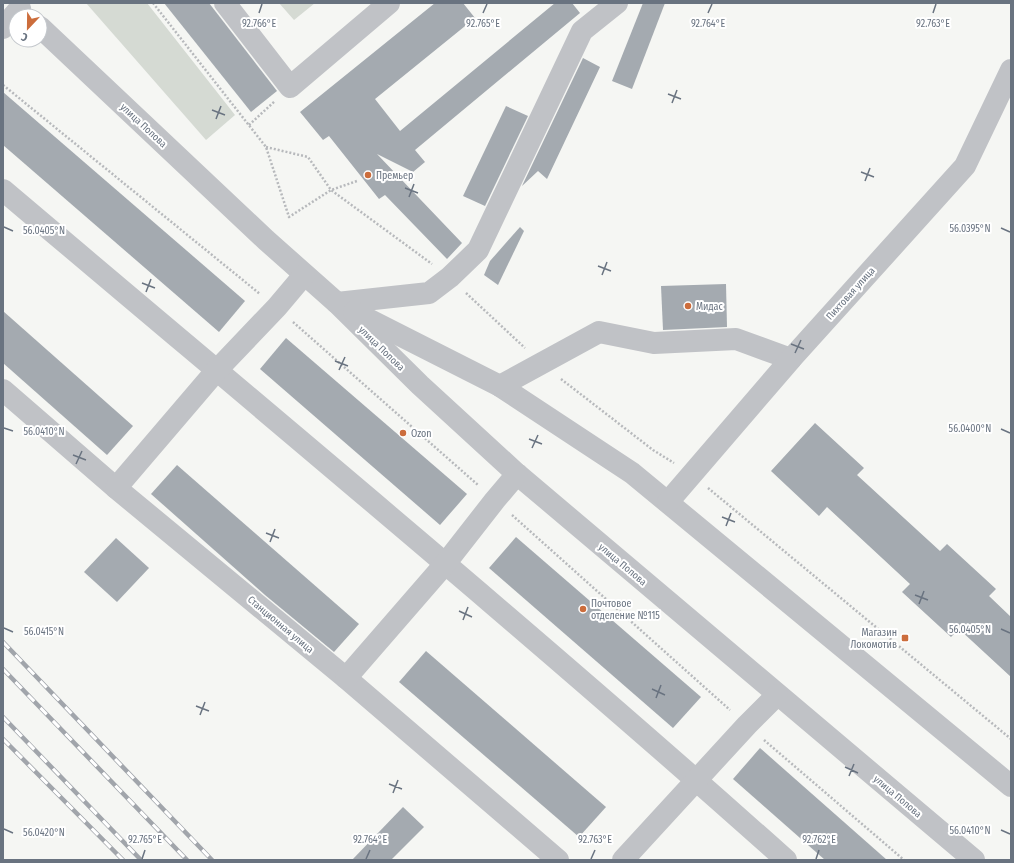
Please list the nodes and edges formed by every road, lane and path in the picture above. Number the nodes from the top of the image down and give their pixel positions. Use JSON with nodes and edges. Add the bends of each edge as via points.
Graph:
{"nodes":[{"id":1,"x":153,"y":3,"type":"edge"},
{"id":2,"x":225,"y":3,"type":"edge"},
{"id":3,"x":388,"y":3,"type":"edge"},
{"id":4,"x":617,"y":3,"type":"edge"},
{"id":5,"x":48,"y":35,"type":"edge"},
{"id":6,"x":1011,"y":70,"type":"edge"},
{"id":7,"x":3,"y":85,"type":"edge"},
{"id":8,"x":290,"y":87,"type":"junction"},
{"id":9,"x":249,"y":125,"type":"junction"},
{"id":10,"x":266,"y":147,"type":"junction"},
{"id":11,"x":357,"y":181,"type":"dead end"},
{"id":12,"x":3,"y":190,"type":"edge"},
{"id":13,"x":331,"y":190,"type":"junction"},
{"id":14,"x":304,"y":276,"type":"junction"},
{"id":15,"x":450,"y":277,"type":"junction"},
{"id":16,"x":337,"y":303,"type":"junction"},
{"id":17,"x":277,"y":307,"type":"junction"},
{"id":18,"x":790,"y":359,"type":"junction"},
{"id":19,"x":542,"y":364,"type":"junction"},
{"id":20,"x":216,"y":371,"type":"junction"},
{"id":21,"x":500,"y":386,"type":"junction"},
{"id":22,"x":3,"y":390,"type":"edge"},
{"id":23,"x":517,"y":474,"type":"junction"},
{"id":24,"x":691,"y":474,"type":"junction"},
{"id":25,"x":116,"y":488,"type":"junction"},
{"id":26,"x":495,"y":500,"type":"junction"},
{"id":27,"x":668,"y":502,"type":"junction"},
{"id":28,"x":445,"y":564,"type":"junction"},
{"id":29,"x":346,"y":678,"type":"junction"},
{"id":30,"x":777,"y":695,"type":"junction"},
{"id":31,"x":747,"y":725,"type":"junction"},
{"id":32,"x":1011,"y":739,"type":"edge"},
{"id":33,"x":697,"y":780,"type":"junction"},
{"id":34,"x":1011,"y":786,"type":"edge"},
{"id":35,"x":558,"y":860,"type":"edge"},
{"id":36,"x":623,"y":860,"type":"edge"},
{"id":37,"x":786,"y":860,"type":"edge"},
{"id":38,"x":904,"y":860,"type":"edge"},
{"id":39,"x":974,"y":860,"type":"edge"}],
"edges":[{"from":1,"to":9,"type":"path"},
{"from":2,"to":8,"type":"street"},
{"from":3,"to":8,"type":"street"},
{"from":4,"to":15,"type":"street","via":[[582,31],[478,250]]},
{"from":5,"to":14,"type":"street","name":"улица Попова"},
{"from":6,"to":18,"type":"street","name":"Пихтовая улица","via":[[965,166]]},
{"from":7,"to":17,"type":"path"},
{"from":8,"to":9,"type":"path"},
{"from":9,"to":10,"type":"path"},
{"from":10,"to":13,"type":"path","via":[[308,157]]},
{"from":10,"to":13,"type":"path","via":[[289,217]]},
{"from":11,"to":13,"type":"path"},
{"from":12,"to":20,"type":"street"},
{"from":13,"to":15,"type":"path"},
{"from":14,"to":16,"type":"street","name":"улица Попова"},
{"from":14,"to":17,"type":"street"},
{"from":15,"to":16,"type":"street","via":[[429,293]]},
{"from":15,"to":19,"type":"path"},
{"from":16,"to":21,"type":"street","name":"улица Попова"},
{"from":16,"to":23,"type":"street","name":"улица Попова","via":[[420,385]]},
{"from":17,"to":20,"type":"street"},
{"from":17,"to":26,"type":"path"},
{"from":18,"to":19,"type":"street","via":[[736,339],[654,343],[599,332]]},
{"from":18,"to":24,"type":"street","name":"Пихтовая улица"},
{"from":19,"to":21,"type":"street"},
{"from":19,"to":24,"type":"path","via":[[653,450]]},
{"from":20,"to":25,"type":"street"},
{"from":20,"to":28,"type":"street"},
{"from":21,"to":27,"type":"street","name":"улица Попова","via":[[632,473]]},
{"from":22,"to":25,"type":"street","name":"Станционная улица"},
{"from":23,"to":26,"type":"street"},
{"from":23,"to":30,"type":"street","name":"улица Попова"},
{"from":24,"to":27,"type":"street","name":"Пихтовая улица"},
{"from":24,"to":32,"type":"path"},
{"from":25,"to":29,"type":"street","name":"Станционная улица"},
{"from":26,"to":28,"type":"street"},
{"from":26,"to":31,"type":"path"},
{"from":27,"to":34,"type":"street","name":"улица Попова"},
{"from":28,"to":29,"type":"street"},
{"from":28,"to":33,"type":"street"},
{"from":29,"to":35,"type":"street","name":"Станционная улица"},
{"from":30,"to":31,"type":"street"},
{"from":30,"to":39,"type":"street","name":"улица Попова"},
{"from":31,"to":33,"type":"street"},
{"from":31,"to":38,"type":"path"},
{"from":33,"to":36,"type":"street"},
{"from":33,"to":37,"type":"street"}]}
